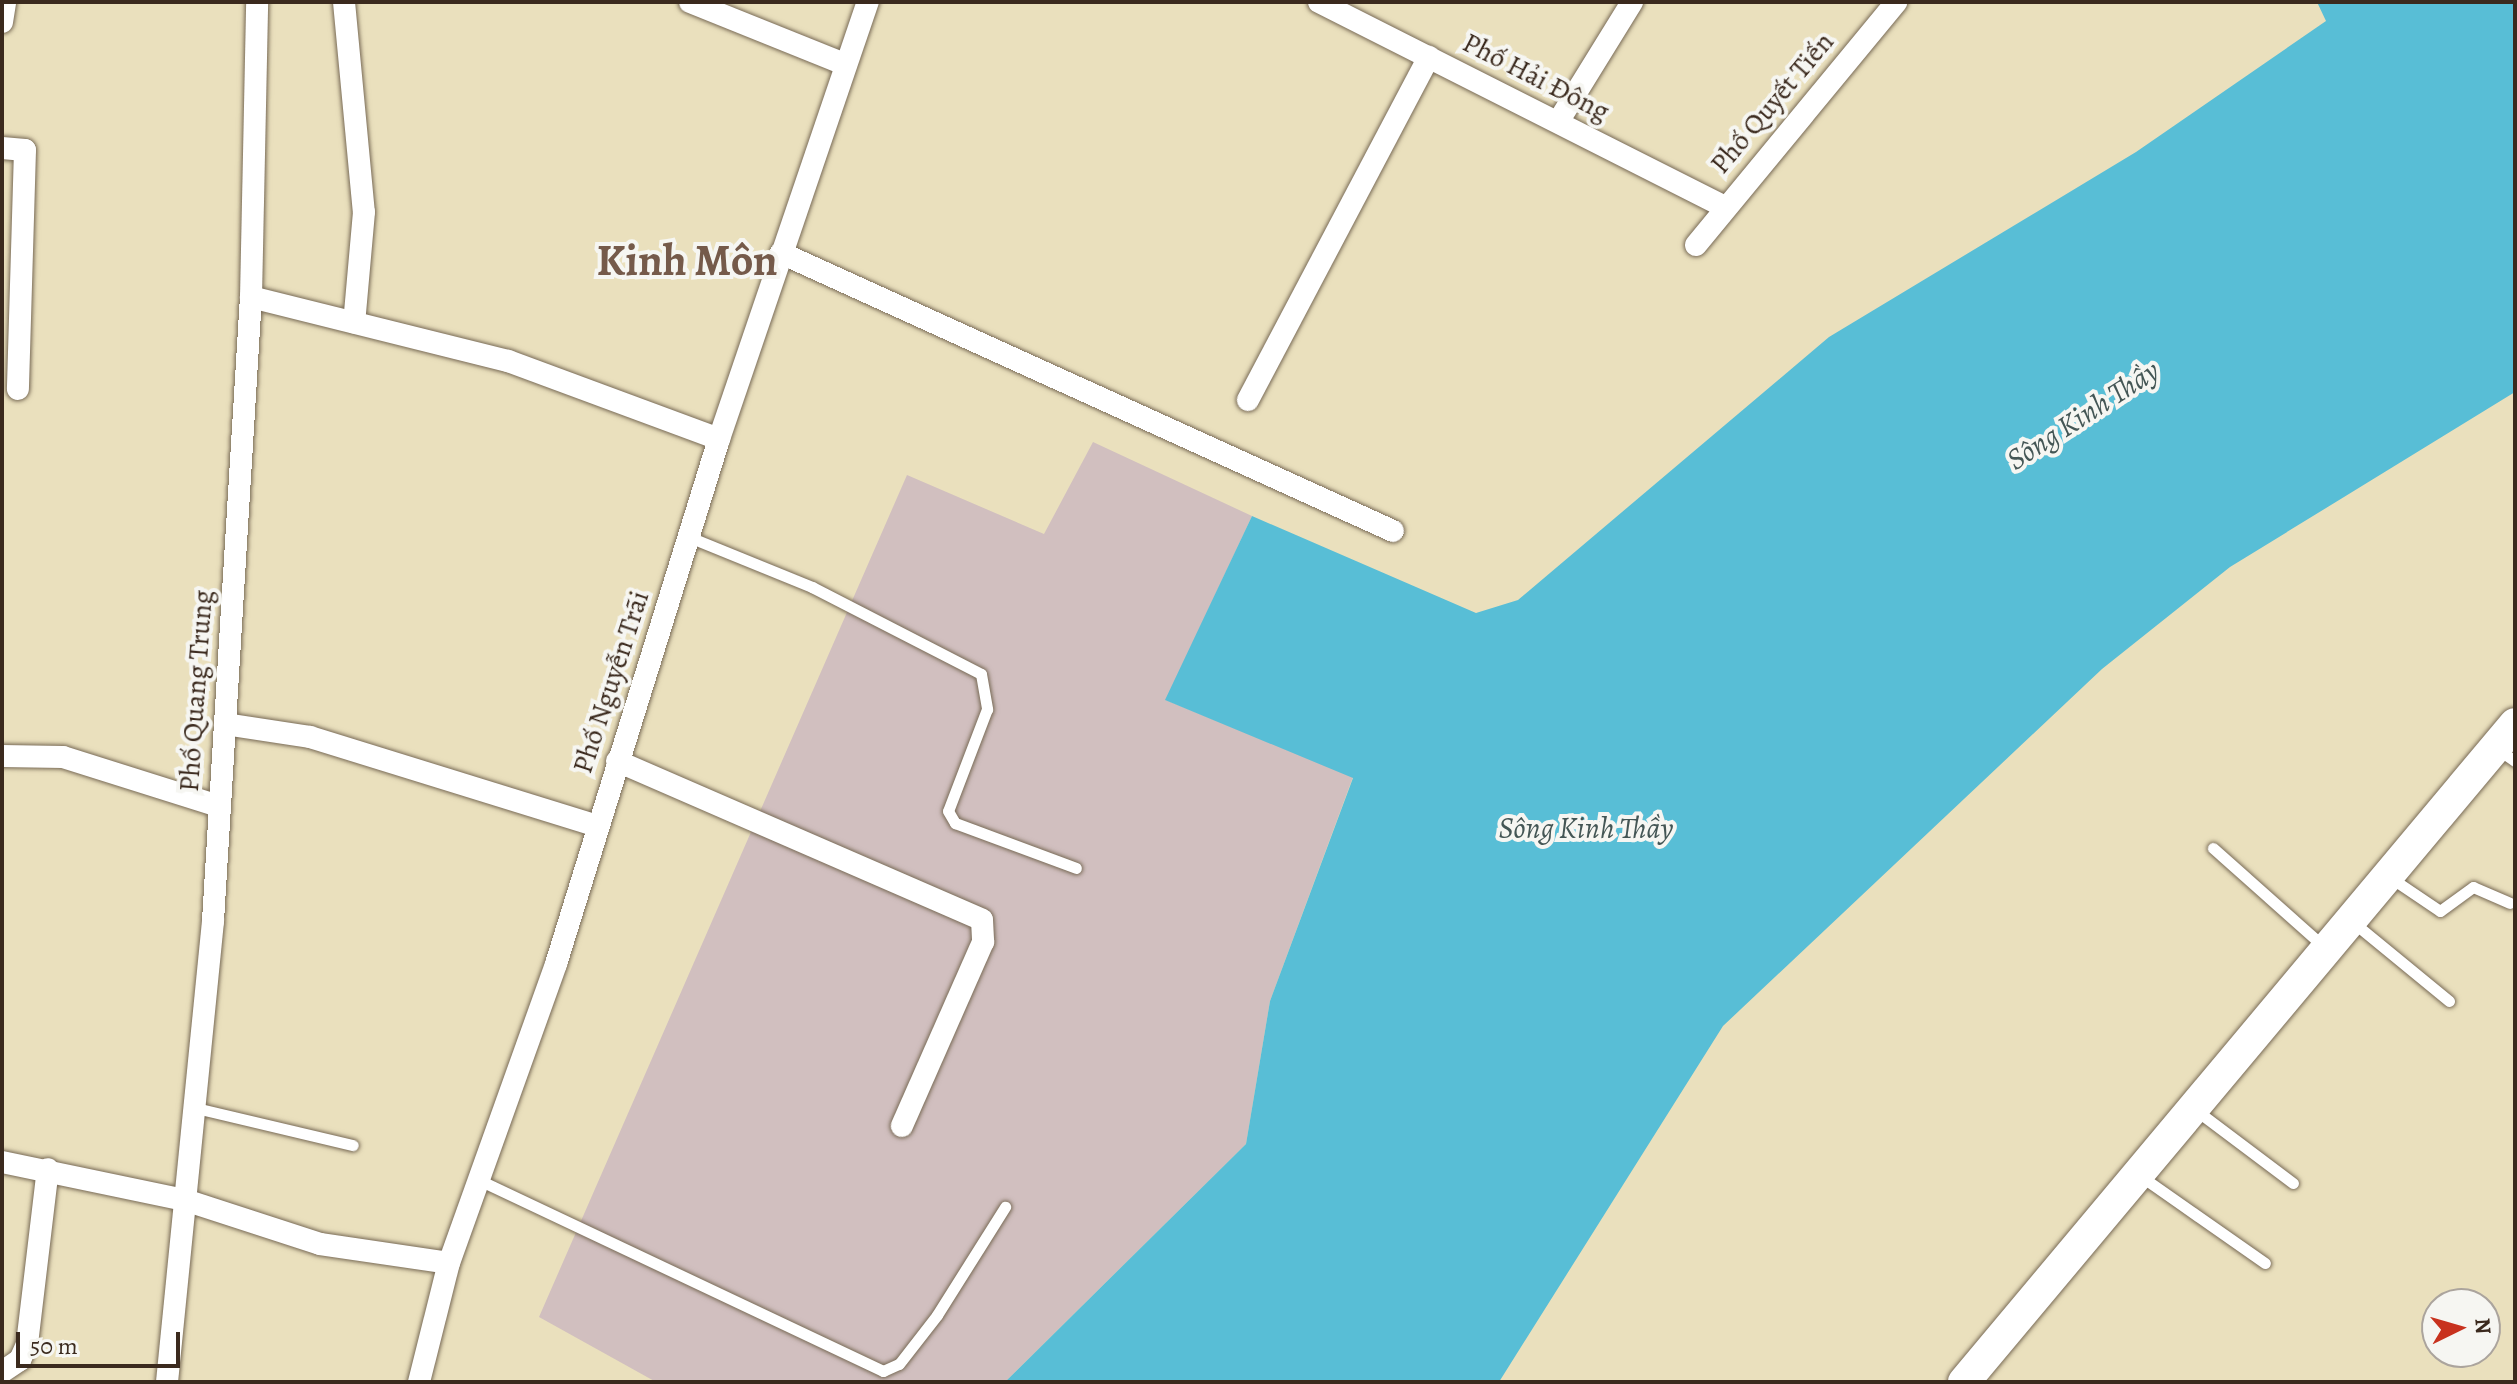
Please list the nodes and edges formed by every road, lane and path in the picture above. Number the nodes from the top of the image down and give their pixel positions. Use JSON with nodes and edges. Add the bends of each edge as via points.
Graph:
{"nodes":[{"id":1,"x":5,"y":2,"type":"edge"},
{"id":2,"x":257,"y":2,"type":"edge"},
{"id":3,"x":344,"y":2,"type":"edge"},
{"id":4,"x":690,"y":2,"type":"edge"},
{"id":5,"x":868,"y":2,"type":"edge"},
{"id":6,"x":1321,"y":2,"type":"edge"},
{"id":7,"x":1632,"y":2,"type":"edge"},
{"id":8,"x":1896,"y":2,"type":"edge"},
{"id":9,"x":2,"y":22,"type":"edge"},
{"id":10,"x":1429,"y":57,"type":"junction"},
{"id":11,"x":842,"y":63,"type":"junction"},
{"id":12,"x":1558,"y":122,"type":"junction"},
{"id":13,"x":2,"y":148,"type":"edge"},
{"id":14,"x":1725,"y":207,"type":"junction"},
{"id":15,"x":1696,"y":245,"type":"dead end"},
{"id":16,"x":781,"y":253,"type":"junction"},
{"id":17,"x":251,"y":297,"type":"junction"},
{"id":18,"x":354,"y":323,"type":"junction"},
{"id":19,"x":18,"y":389,"type":"dead end"},
{"id":20,"x":1248,"y":400,"type":"dead end"},
{"id":21,"x":719,"y":439,"type":"junction"},
{"id":22,"x":1393,"y":531,"type":"dead end"},
{"id":23,"x":689,"y":537,"type":"junction"},
{"id":24,"x":225,"y":724,"type":"junction"},
{"id":25,"x":2508,"y":744,"type":"edge"},
{"id":26,"x":2,"y":756,"type":"edge"},
{"id":27,"x":617,"y":761,"type":"junction"},
{"id":28,"x":218,"y":806,"type":"junction"},
{"id":29,"x":597,"y":826,"type":"junction"},
{"id":30,"x":2213,"y":848,"type":"dead end"},
{"id":31,"x":1076,"y":868,"type":"dead end"},
{"id":32,"x":2388,"y":875,"type":"junction"},
{"id":33,"x":2510,"y":903,"type":"dead end"},
{"id":34,"x":2350,"y":920,"type":"junction"},
{"id":35,"x":2326,"y":949,"type":"junction"},
{"id":36,"x":2449,"y":1001,"type":"dead end"},
{"id":37,"x":196,"y":1108,"type":"junction"},
{"id":38,"x":2193,"y":1108,"type":"junction"},
{"id":39,"x":902,"y":1126,"type":"dead end"},
{"id":40,"x":353,"y":1145,"type":"dead end"},
{"id":41,"x":2,"y":1162,"type":"edge"},
{"id":42,"x":48,"y":1169,"type":"junction"},
{"id":43,"x":2138,"y":1174,"type":"junction"},
{"id":44,"x":479,"y":1180,"type":"junction"},
{"id":45,"x":2293,"y":1183,"type":"dead end"},
{"id":46,"x":188,"y":1201,"type":"junction"},
{"id":47,"x":1005,"y":1207,"type":"dead end"},
{"id":48,"x":449,"y":1263,"type":"junction"},
{"id":49,"x":2265,"y":1263,"type":"dead end"},
{"id":50,"x":2,"y":1372,"type":"edge"},
{"id":51,"x":167,"y":1382,"type":"edge"},
{"id":52,"x":419,"y":1382,"type":"edge"},
{"id":53,"x":1964,"y":1382,"type":"edge"}],
"edges":[{"from":1,"to":9,"type":"street"},
{"from":2,"to":17,"type":"street","name":"Phố Quang Trung"},
{"from":3,"to":18,"type":"street","via":[[364,212]]},
{"from":4,"to":11,"type":"street"},
{"from":5,"to":11,"type":"street","name":"Phố Nguyễn Trãi"},
{"from":6,"to":10,"type":"street","name":"Phố Hải Đông"},
{"from":7,"to":12,"type":"street"},
{"from":8,"to":14,"type":"street","name":"Phố Quyết Tiến"},
{"from":10,"to":12,"type":"street","name":"Phố Hải Đông"},
{"from":10,"to":20,"type":"street"},
{"from":11,"to":16,"type":"street","name":"Phố Nguyễn Trãi"},
{"from":12,"to":14,"type":"street","name":"Phố Hải Đông"},
{"from":13,"to":19,"type":"street","via":[[25,150]]},
{"from":14,"to":15,"type":"street","name":"Phố Quyết Tiến"},
{"from":16,"to":21,"type":"street","name":"Phố Nguyễn Trãi"},
{"from":16,"to":22,"type":"street"},
{"from":17,"to":18,"type":"street"},
{"from":17,"to":24,"type":"street","name":"Phố Quang Trung"},
{"from":18,"to":21,"type":"street","via":[[508,361]]},
{"from":21,"to":23,"type":"street","name":"Phố Nguyễn Trãi"},
{"from":23,"to":27,"type":"street","name":"Phố Nguyễn Trãi"},
{"from":23,"to":31,"type":"lane","via":[[812,587],[981,674],[987,709],[948,811],[955,823]]},
{"from":24,"to":28,"type":"street","name":"Phố Quang Trung"},
{"from":24,"to":29,"type":"street","via":[[310,737]]},
{"from":25,"to":32,"type":"street"},
{"from":26,"to":28,"type":"street","via":[[63,757]]},
{"from":27,"to":29,"type":"street","name":"Phố Nguyễn Trãi"},
{"from":27,"to":39,"type":"street","via":[[982,920],[983,942]]},
{"from":28,"to":37,"type":"street","name":"Phố Quang Trung"},
{"from":29,"to":44,"type":"street","name":"Phố Nguyễn Trãi"},
{"from":30,"to":35,"type":"lane"},
{"from":32,"to":33,"type":"lane","via":[[2440,911],[2473,887]]},
{"from":32,"to":34,"type":"street"},
{"from":34,"to":35,"type":"street"},
{"from":34,"to":36,"type":"lane"},
{"from":35,"to":38,"type":"street"},
{"from":37,"to":40,"type":"lane"},
{"from":37,"to":46,"type":"street","name":"Phố Quang Trung"},
{"from":38,"to":43,"type":"street"},
{"from":38,"to":45,"type":"lane"},
{"from":41,"to":42,"type":"street"},
{"from":42,"to":46,"type":"street"},
{"from":42,"to":50,"type":"street","via":[[27,1344],[20,1360]]},
{"from":43,"to":49,"type":"lane"},
{"from":43,"to":53,"type":"street"},
{"from":44,"to":47,"type":"lane","via":[[883,1371],[899,1364],[937,1315]]},
{"from":44,"to":48,"type":"street","name":"Phố Nguyễn Trãi"},
{"from":46,"to":48,"type":"street","via":[[320,1244]]},
{"from":46,"to":51,"type":"street","name":"Phố Quang Trung"},
{"from":48,"to":52,"type":"street","name":"Phố Nguyễn Trãi"}]}
